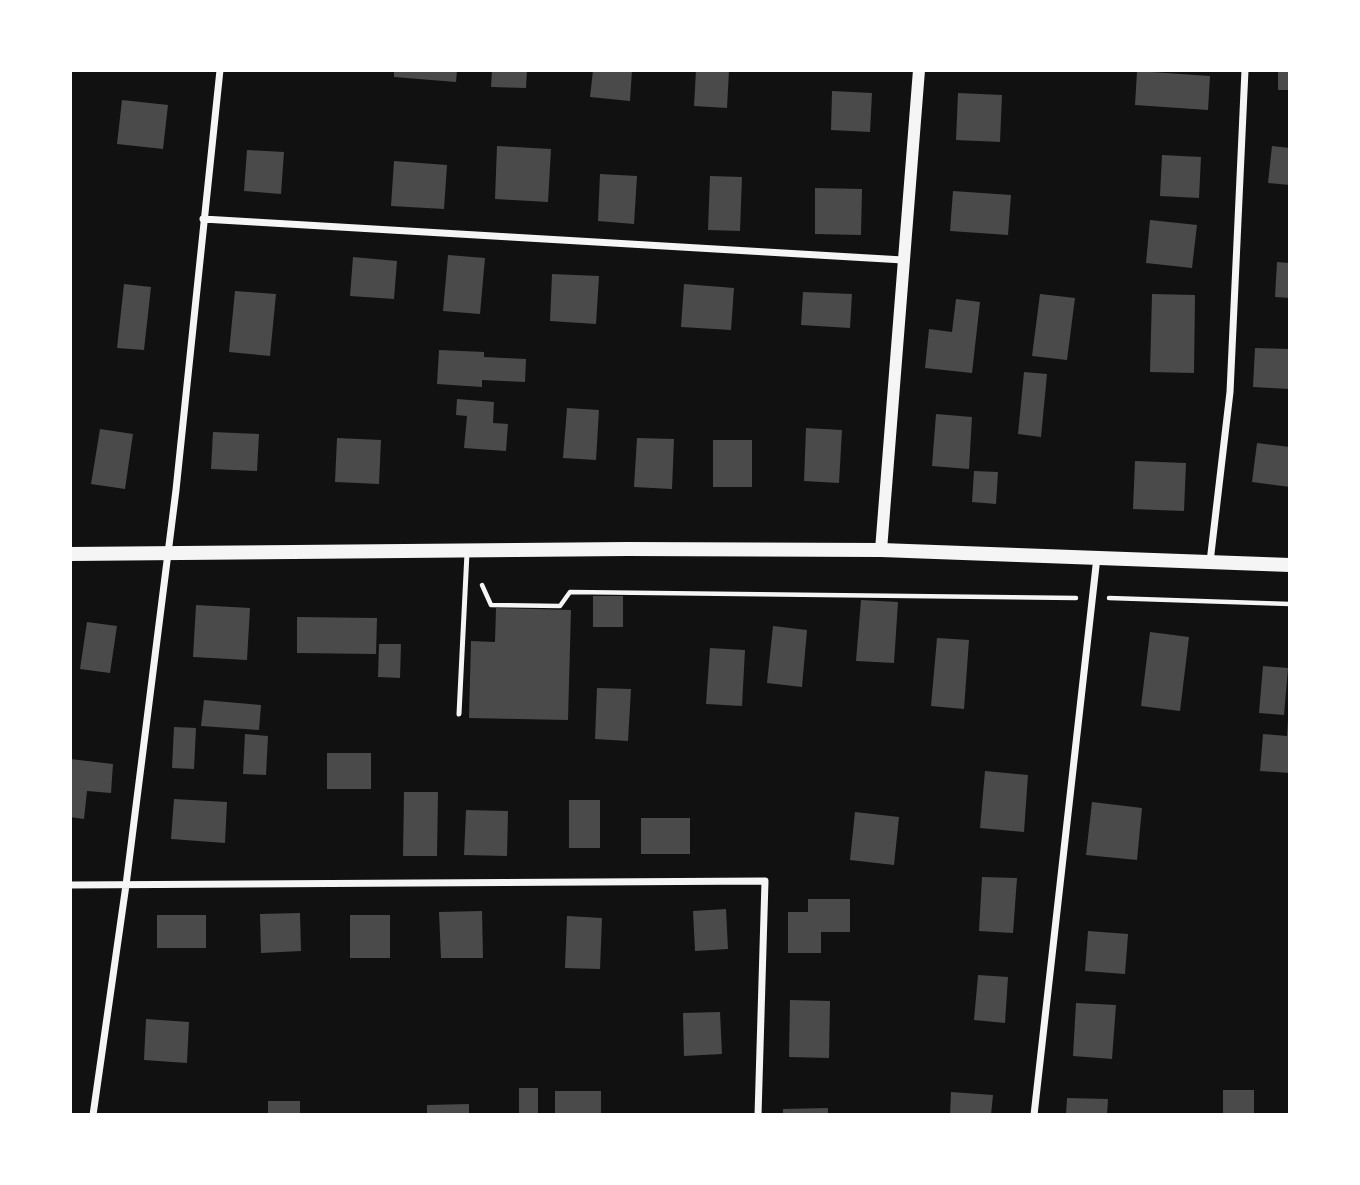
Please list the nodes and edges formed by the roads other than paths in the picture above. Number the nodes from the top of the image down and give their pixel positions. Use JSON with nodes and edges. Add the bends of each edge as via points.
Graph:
{"nodes":[{"id":1,"x":220,"y":70,"type":"edge"},
{"id":2,"x":919,"y":70,"type":"edge"},
{"id":3,"x":1245,"y":70,"type":"edge"},
{"id":4,"x":203,"y":219,"type":"junction"},
{"id":5,"x":903,"y":260,"type":"junction"},
{"id":6,"x":467,"y":550,"type":"junction"},
{"id":7,"x":881,"y":550,"type":"junction"},
{"id":8,"x":168,"y":553,"type":"junction"},
{"id":9,"x":70,"y":554,"type":"edge"},
{"id":10,"x":1097,"y":557,"type":"junction"},
{"id":11,"x":1210,"y":562,"type":"junction"},
{"id":12,"x":1290,"y":565,"type":"edge"},
{"id":13,"x":459,"y":714,"type":"dead end"},
{"id":14,"x":70,"y":885,"type":"edge"},
{"id":15,"x":126,"y":885,"type":"junction"},
{"id":16,"x":93,"y":1115,"type":"edge"},
{"id":17,"x":758,"y":1115,"type":"edge"},
{"id":18,"x":1034,"y":1115,"type":"edge"}],
"edges":[{"from":1,"to":4,"type":"street"},
{"from":2,"to":5,"type":"street"},
{"from":3,"to":11,"type":"street","via":[[1230,392]]},
{"from":4,"to":5,"type":"street"},
{"from":4,"to":8,"type":"street"},
{"from":5,"to":7,"type":"street"},
{"from":6,"to":7,"type":"main road"},
{"from":6,"to":8,"type":"main road"},
{"from":6,"to":13,"type":"lane"},
{"from":7,"to":10,"type":"main road"},
{"from":8,"to":9,"type":"main road"},
{"from":8,"to":15,"type":"street"},
{"from":10,"to":11,"type":"main road"},
{"from":10,"to":18,"type":"street"},
{"from":11,"to":12,"type":"main road"},
{"from":14,"to":15,"type":"street"},
{"from":15,"to":16,"type":"street"},
{"from":15,"to":17,"type":"street","via":[[765,881]]}]}
